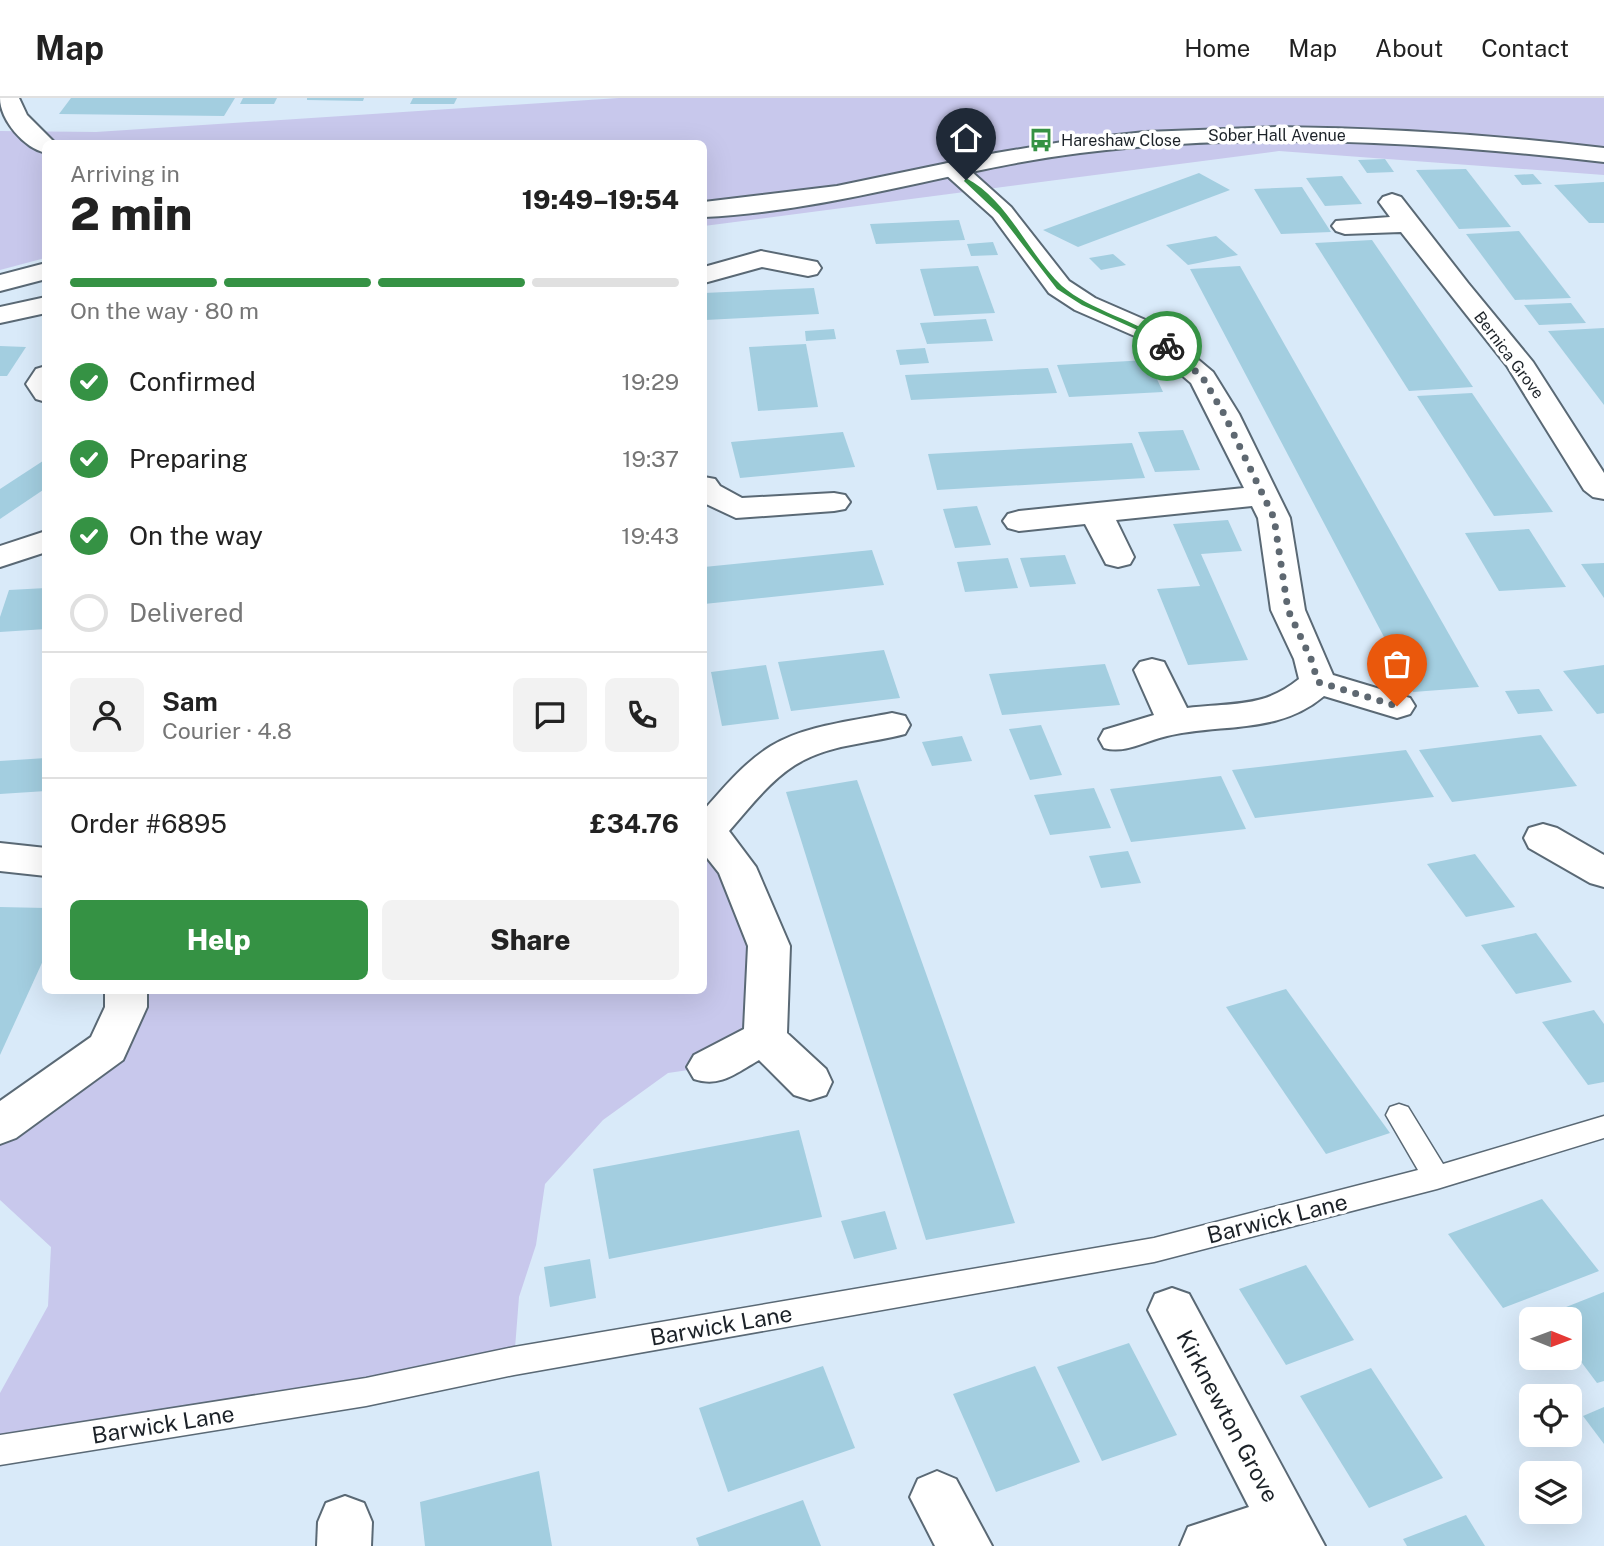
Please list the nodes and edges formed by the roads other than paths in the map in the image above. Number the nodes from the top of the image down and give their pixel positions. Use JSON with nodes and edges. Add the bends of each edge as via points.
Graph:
{"nodes":[{"id":1,"x":8,"y":98,"type":"edge"},
{"id":2,"x":42,"y":143,"type":"edge"},
{"id":3,"x":1604,"y":155,"type":"edge"},
{"id":4,"x":954,"y":169,"type":"junction"},
{"id":5,"x":707,"y":210,"type":"edge"},
{"id":6,"x":1346,"y":226,"type":"dead end"},
{"id":7,"x":808,"y":268,"type":"dead end"},
{"id":8,"x":42,"y":272,"type":"edge"},
{"id":9,"x":707,"y":273,"type":"edge"},
{"id":10,"x":0,"y":283,"type":"edge"},
{"id":11,"x":42,"y":306,"type":"edge"},
{"id":12,"x":2,"y":315,"type":"dead end"},
{"id":13,"x":707,"y":490,"type":"edge"},
{"id":14,"x":1604,"y":490,"type":"edge"},
{"id":15,"x":1263,"y":495,"type":"junction"},
{"id":16,"x":834,"y":502,"type":"dead end"},
{"id":17,"x":1096,"y":513,"type":"junction"},
{"id":18,"x":1019,"y":520,"type":"dead end"},
{"id":19,"x":42,"y":542,"type":"edge"},
{"id":20,"x":0,"y":557,"type":"edge"},
{"id":21,"x":1118,"y":557,"type":"dead end"},
{"id":22,"x":1152,"y":670,"type":"dead end"},
{"id":23,"x":1318,"y":682,"type":"junction"},
{"id":24,"x":1397,"y":706,"type":"dead end"},
{"id":25,"x":1175,"y":722,"type":"junction"},
{"id":26,"x":892,"y":725,"type":"dead end"},
{"id":27,"x":1117,"y":739,"type":"dead end"},
{"id":28,"x":707,"y":829,"type":"edge"},
{"id":29,"x":707,"y":833,"type":"edge"},
{"id":30,"x":1543,"y":838,"type":"dead end"},
{"id":31,"x":0,"y":857,"type":"edge"},
{"id":32,"x":42,"y":862,"type":"edge"},
{"id":33,"x":1604,"y":873,"type":"edge"},
{"id":34,"x":126,"y":994,"type":"edge"},
{"id":35,"x":765,"y":1039,"type":"junction"},
{"id":36,"x":709,"y":1067,"type":"dead end"},
{"id":37,"x":810,"y":1082,"type":"dead end"},
{"id":38,"x":1399,"y":1115,"type":"dead end"},
{"id":39,"x":0,"y":1125,"type":"edge"},
{"id":40,"x":1604,"y":1127,"type":"edge"},
{"id":41,"x":1437,"y":1177,"type":"junction"},
{"id":42,"x":1172,"y":1310,"type":"dead end"},
{"id":43,"x":0,"y":1450,"type":"edge"},
{"id":44,"x":937,"y":1497,"type":"dead end"},
{"id":45,"x":1291,"y":1534,"type":"edge"},
{"id":46,"x":965,"y":1546,"type":"edge"},
{"id":47,"x":1207,"y":1546,"type":"edge"}],
"edges":[{"from":1,"to":2,"type":"street","via":[[29,133]]},
{"from":3,"to":4,"type":"street","name":"Sober Hall Avenue","via":[[1407,136],[1237,134],[1080,146]]},
{"from":4,"to":5,"type":"street","name":"Sober Hall Avenue","via":[[853,191]]},
{"from":4,"to":15,"type":"street","via":[[1002,212],[1059,288],[1147,331],[1203,378]]},
{"from":6,"to":14,"type":"street","name":"Bernica Grove","via":[[1400,213],[1519,362],[1595,483]]},
{"from":7,"to":9,"type":"street","via":[[756,247]]},
{"from":8,"to":10,"type":"street"},
{"from":11,"to":12,"type":"street"},
{"from":13,"to":16,"type":"street","via":[[729,521]]},
{"from":15,"to":17,"type":"street"},
{"from":15,"to":23,"type":"street","via":[[1274,518],[1288,610]]},
{"from":17,"to":18,"type":"street"},
{"from":17,"to":21,"type":"street"},
{"from":19,"to":20,"type":"street"},
{"from":22,"to":25,"type":"street"},
{"from":23,"to":24,"type":"street"},
{"from":23,"to":25,"type":"street","via":[[1279,710]]},
{"from":25,"to":27,"type":"street"},
{"from":26,"to":28,"type":"street","via":[[790,751],[743,790]]},
{"from":29,"to":35,"type":"street","via":[[736,867],[769,946]]},
{"from":30,"to":33,"type":"street"},
{"from":31,"to":32,"type":"street"},
{"from":34,"to":39,"type":"street","via":[[126,1007],[107,1048]]},
{"from":35,"to":36,"type":"street"},
{"from":35,"to":37,"type":"street"},
{"from":38,"to":41,"type":"lane"},
{"from":40,"to":41,"type":"lane","name":"Barwick Lane"},
{"from":41,"to":43,"type":"lane","name":"Barwick Lane","via":[[1154,1250],[527,1359],[366,1392]]},
{"from":42,"to":45,"type":"street","name":"Kirknewton Grove"},
{"from":44,"to":46,"type":"street"},
{"from":45,"to":47,"type":"street","name":"Kirknewton Grove"}]}
